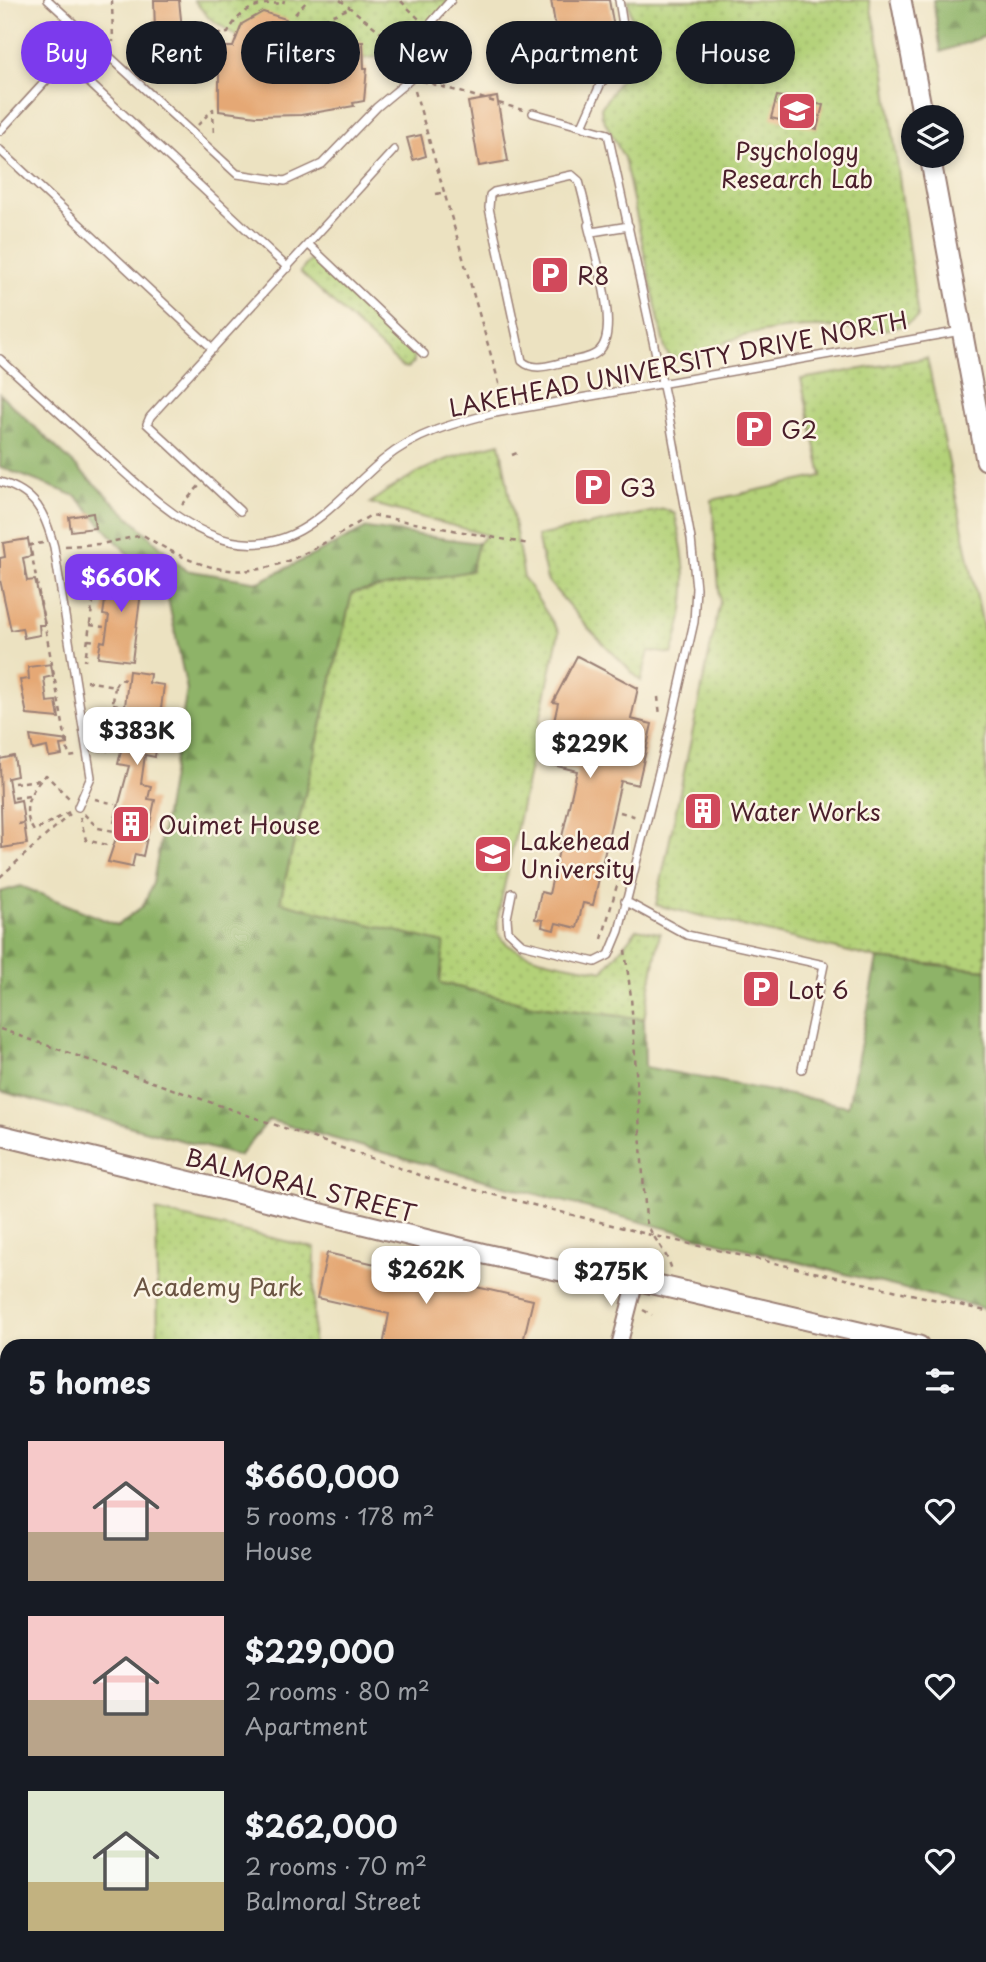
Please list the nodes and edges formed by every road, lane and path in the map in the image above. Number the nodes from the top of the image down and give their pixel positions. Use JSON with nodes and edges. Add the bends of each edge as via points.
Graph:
{"nodes":[{"id":1,"x":48,"y":0,"type":"edge"},
{"id":2,"x":112,"y":0,"type":"edge"},
{"id":3,"x":284,"y":0,"type":"edge"},
{"id":4,"x":309,"y":0,"type":"edge"},
{"id":5,"x":340,"y":0,"type":"edge"},
{"id":6,"x":451,"y":0,"type":"edge"},
{"id":7,"x":619,"y":0,"type":"edge"},
{"id":8,"x":901,"y":0,"type":"edge"},
{"id":9,"x":401,"y":1,"type":"edge"},
{"id":10,"x":263,"y":2,"type":"edge"},
{"id":11,"x":350,"y":8,"type":"junction"},
{"id":12,"x":295,"y":14,"type":"dead end"},
{"id":13,"x":70,"y":21,"type":"edge"},
{"id":14,"x":319,"y":21,"type":"edge"},
{"id":15,"x":422,"y":21,"type":"edge"},
{"id":16,"x":433,"y":21,"type":"edge"},
{"id":17,"x":374,"y":27,"type":"edge"},
{"id":18,"x":227,"y":33,"type":"edge"},
{"id":19,"x":113,"y":42,"type":"dead end"},
{"id":20,"x":112,"y":60,"type":"edge"},
{"id":21,"x":43,"y":84,"type":"edge"},
{"id":22,"x":91,"y":84,"type":"edge"},
{"id":23,"x":405,"y":84,"type":"edge"},
{"id":24,"x":414,"y":84,"type":"edge"},
{"id":25,"x":433,"y":84,"type":"edge"},
{"id":26,"x":921,"y":105,"type":"edge"},
{"id":27,"x":533,"y":113,"type":"joint"},
{"id":28,"x":582,"y":126,"type":"junction"},
{"id":29,"x":0,"y":131,"type":"edge"},
{"id":30,"x":191,"y":132,"type":"junction"},
{"id":31,"x":0,"y":150,"type":"edge"},
{"id":32,"x":394,"y":150,"type":"dead end"},
{"id":33,"x":214,"y":153,"type":"junction"},
{"id":34,"x":932,"y":168,"type":"edge"},
{"id":35,"x":446,"y":192,"type":"junction"},
{"id":36,"x":436,"y":194,"type":"dead end"},
{"id":37,"x":588,"y":225,"type":"junction"},
{"id":38,"x":629,"y":226,"type":"junction"},
{"id":39,"x":308,"y":244,"type":"junction"},
{"id":40,"x":288,"y":268,"type":"junction"},
{"id":41,"x":962,"y":331,"type":"junction"},
{"id":42,"x":213,"y":349,"type":"junction"},
{"id":43,"x":424,"y":354,"type":"dead end"},
{"id":44,"x":0,"y":359,"type":"edge"},
{"id":45,"x":662,"y":382,"type":"junction"},
{"id":46,"x":499,"y":391,"type":"dead end"},
{"id":47,"x":519,"y":452,"type":"dead end"},
{"id":48,"x":512,"y":455,"type":"dead end"},
{"id":49,"x":986,"y":460,"type":"edge"},
{"id":50,"x":206,"y":479,"type":"junction"},
{"id":51,"x":0,"y":482,"type":"edge"},
{"id":52,"x":240,"y":511,"type":"dead end"},
{"id":53,"x":173,"y":515,"type":"junction"},
{"id":54,"x":53,"y":542,"type":"junction"},
{"id":55,"x":58,"y":573,"type":"junction"},
{"id":56,"x":106,"y":573,"type":"dead end"},
{"id":57,"x":94,"y":578,"type":"junction"},
{"id":58,"x":94,"y":597,"type":"junction"},
{"id":59,"x":103,"y":599,"type":"dead end"},
{"id":60,"x":90,"y":625,"type":"junction"},
{"id":61,"x":104,"y":627,"type":"dead end"},
{"id":62,"x":88,"y":640,"type":"junction"},
{"id":63,"x":98,"y":641,"type":"dead end"},
{"id":64,"x":84,"y":669,"type":"dead end"},
{"id":65,"x":125,"y":680,"type":"dead end"},
{"id":66,"x":85,"y":681,"type":"dead end"},
{"id":67,"x":115,"y":686,"type":"junction"},
{"id":68,"x":113,"y":704,"type":"junction"},
{"id":69,"x":122,"y":706,"type":"dead end"},
{"id":70,"x":109,"y":732,"type":"junction"},
{"id":71,"x":123,"y":734,"type":"dead end"},
{"id":72,"x":108,"y":746,"type":"junction"},
{"id":73,"x":116,"y":748,"type":"dead end"},
{"id":74,"x":87,"y":751,"type":"junction"},
{"id":75,"x":41,"y":780,"type":"junction"},
{"id":76,"x":14,"y":783,"type":"dead end"},
{"id":77,"x":29,"y":796,"type":"junction"},
{"id":78,"x":83,"y":796,"type":"junction"},
{"id":79,"x":14,"y":798,"type":"dead end"},
{"id":80,"x":115,"y":804,"type":"dead end"},
{"id":81,"x":78,"y":807,"type":"junction"},
{"id":82,"x":620,"y":812,"type":"dead end"},
{"id":83,"x":637,"y":817,"type":"dead end"},
{"id":84,"x":29,"y":822,"type":"junction"},
{"id":85,"x":18,"y":824,"type":"dead end"},
{"id":86,"x":114,"y":831,"type":"dead end"},
{"id":87,"x":107,"y":845,"type":"dead end"},
{"id":88,"x":0,"y":877,"type":"edge"},
{"id":89,"x":512,"y":893,"type":"dead end"},
{"id":90,"x":625,"y":901,"type":"junction"},
{"id":91,"x":622,"y":942,"type":"dead end"},
{"id":92,"x":0,"y":1029,"type":"edge"},
{"id":93,"x":802,"y":1069,"type":"dead end"},
{"id":94,"x":0,"y":1135,"type":"edge"},
{"id":95,"x":651,"y":1235,"type":"junction"},
{"id":96,"x":672,"y":1270,"type":"dead end"},
{"id":97,"x":636,"y":1280,"type":"junction"},
{"id":98,"x":643,"y":1310,"type":"dead end"},
{"id":99,"x":986,"y":1311,"type":"edge"},
{"id":100,"x":652,"y":1315,"type":"dead end"},
{"id":101,"x":621,"y":1339,"type":"edge"},
{"id":102,"x":889,"y":1339,"type":"edge"}],
"edges":[{"from":1,"to":13,"type":"lane"},
{"from":2,"to":19,"type":"path"},
{"from":3,"to":10,"type":"path","via":[[283,4]]},
{"from":4,"to":12,"type":"path"},
{"from":5,"to":11,"type":"path"},
{"from":6,"to":16,"type":"lane"},
{"from":7,"to":28,"type":"lane","via":[[628,56],[601,83]]},
{"from":8,"to":26,"type":"main road"},
{"from":9,"to":15,"type":"path"},
{"from":10,"to":18,"type":"path","via":[[243,12]]},
{"from":11,"to":14,"type":"path"},
{"from":11,"to":17,"type":"path"},
{"from":20,"to":30,"type":"lane"},
{"from":21,"to":29,"type":"lane"},
{"from":22,"to":40,"type":"lane"},
{"from":23,"to":33,"type":"lane","via":[[322,164],[285,181],[237,174]]},
{"from":24,"to":35,"type":"path"},
{"from":25,"to":27,"type":"path"},
{"from":27,"to":28,"type":"lane"},
{"from":28,"to":38,"type":"lane","via":[[608,134]]},
{"from":30,"to":33,"type":"lane"},
{"from":30,"to":33,"type":"path","via":[[213,109]]},
{"from":31,"to":42,"type":"lane"},
{"from":32,"to":39,"type":"lane"},
{"from":34,"to":41,"type":"main road"},
{"from":35,"to":36,"type":"path"},
{"from":35,"to":46,"type":"path"},
{"from":37,"to":37,"type":"lane","via":[[579,181],[572,175],[490,195],[527,365],[541,367],[592,356],[605,343],[608,319]]},
{"from":37,"to":38,"type":"lane","via":[[596,233]]},
{"from":38,"to":45,"type":"lane"},
{"from":39,"to":40,"type":"lane"},
{"from":39,"to":43,"type":"lane"},
{"from":40,"to":42,"type":"lane"},
{"from":41,"to":45,"type":"lane","name":"LAKEHEAD UNIVERSITY DRIVE NORTH"},
{"from":41,"to":49,"type":"main road"},
{"from":42,"to":50,"type":"lane","via":[[147,424]]},
{"from":44,"to":53,"type":"lane","name":"LAKEHEAD UNIVERSITY DRIVE NORTH"},
{"from":45,"to":53,"type":"lane","name":"LAKEHEAD UNIVERSITY DRIVE NORTH","via":[[495,413],[436,429],[385,458],[313,522],[279,539],[228,541],[202,533]]},
{"from":45,"to":90,"type":"lane","via":[[691,539],[694,622]]},
{"from":47,"to":48,"type":"path"},
{"from":50,"to":52,"type":"lane"},
{"from":50,"to":53,"type":"path"},
{"from":51,"to":54,"type":"lane","via":[[33,497],[44,512]]},
{"from":54,"to":55,"type":"lane"},
{"from":54,"to":74,"type":"path","via":[[30,545],[69,757]]},
{"from":55,"to":57,"type":"path"},
{"from":55,"to":74,"type":"lane"},
{"from":56,"to":57,"type":"path"},
{"from":57,"to":58,"type":"path"},
{"from":58,"to":59,"type":"path"},
{"from":58,"to":60,"type":"path"},
{"from":60,"to":61,"type":"path"},
{"from":60,"to":62,"type":"path"},
{"from":62,"to":63,"type":"path"},
{"from":62,"to":64,"type":"path"},
{"from":65,"to":67,"type":"path"},
{"from":66,"to":67,"type":"path"},
{"from":67,"to":68,"type":"path"},
{"from":68,"to":69,"type":"path"},
{"from":68,"to":70,"type":"path"},
{"from":70,"to":71,"type":"path"},
{"from":70,"to":72,"type":"path"},
{"from":72,"to":73,"type":"path"},
{"from":72,"to":74,"type":"path","via":[[107,751]]},
{"from":74,"to":78,"type":"lane","via":[[91,777]]},
{"from":75,"to":76,"type":"path"},
{"from":75,"to":77,"type":"path"},
{"from":75,"to":81,"type":"path","via":[[46,775]]},
{"from":77,"to":79,"type":"path"},
{"from":77,"to":84,"type":"path"},
{"from":78,"to":80,"type":"path"},
{"from":78,"to":81,"type":"lane"},
{"from":81,"to":84,"type":"path","via":[[34,831]]},
{"from":81,"to":86,"type":"path","via":[[98,828]]},
{"from":81,"to":87,"type":"path","via":[[86,840]]},
{"from":81,"to":88,"type":"path"},
{"from":82,"to":83,"type":"path"},
{"from":84,"to":85,"type":"path"},
{"from":89,"to":90,"type":"lane","via":[[508,931],[522,944],[595,962],[609,955],[620,932]]},
{"from":90,"to":93,"type":"lane","via":[[687,935],[824,965]]},
{"from":91,"to":95,"type":"path","via":[[631,997],[639,1143]]},
{"from":92,"to":95,"type":"path","via":[[428,1178]]},
{"from":94,"to":97,"type":"main road","name":"BALMORAL STREET","via":[[485,1254],[561,1271]]},
{"from":95,"to":96,"type":"path"},
{"from":95,"to":99,"type":"path"},
{"from":97,"to":101,"type":"street"},
{"from":97,"to":102,"type":"main road","name":"BALMORAL STREET"},
{"from":98,"to":100,"type":"path"}]}
